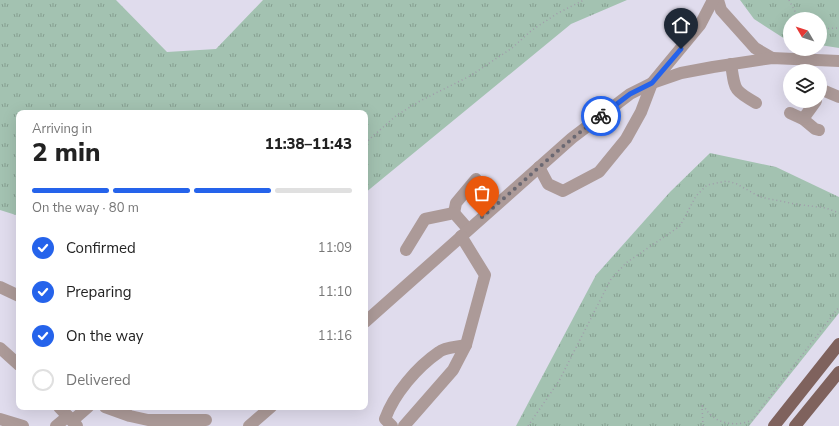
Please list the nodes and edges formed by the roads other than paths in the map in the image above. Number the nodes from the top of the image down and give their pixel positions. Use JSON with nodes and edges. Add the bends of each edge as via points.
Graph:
{"nodes":[{"id":1,"x":713,"y":0,"type":"edge"},
{"id":2,"x":718,"y":0,"type":"edge"},
{"id":3,"x":772,"y":58,"type":"junction"},
{"id":4,"x":839,"y":61,"type":"edge"},
{"id":5,"x":731,"y":64,"type":"junction"},
{"id":6,"x":808,"y":64,"type":"edge"},
{"id":7,"x":820,"y":64,"type":"edge"},
{"id":8,"x":652,"y":83,"type":"junction"},
{"id":9,"x":827,"y":94,"type":"edge"},
{"id":10,"x":839,"y":97,"type":"edge"},
{"id":11,"x":756,"y":103,"type":"dead end"},
{"id":12,"x":811,"y":108,"type":"edge"},
{"id":13,"x":790,"y":113,"type":"dead end"},
{"id":14,"x":803,"y":119,"type":"junction"},
{"id":15,"x":818,"y":130,"type":"dead end"},
{"id":16,"x":538,"y":168,"type":"junction"},
{"id":17,"x":476,"y":180,"type":"dead end"},
{"id":18,"x":454,"y":214,"type":"junction"},
{"id":19,"x":464,"y":233,"type":"junction"},
{"id":20,"x":406,"y":250,"type":"dead end"},
{"id":21,"x":0,"y":288,"type":"edge"},
{"id":22,"x":16,"y":295,"type":"edge"},
{"id":23,"x":368,"y":319,"type":"edge"},
{"id":24,"x":839,"y":344,"type":"edge"},
{"id":25,"x":466,"y":345,"type":"junction"},
{"id":26,"x":0,"y":348,"type":"edge"},
{"id":27,"x":16,"y":362,"type":"edge"},
{"id":28,"x":839,"y":372,"type":"edge"},
{"id":29,"x":62,"y":410,"type":"edge"},
{"id":30,"x":85,"y":410,"type":"edge"},
{"id":31,"x":113,"y":410,"type":"edge"},
{"id":32,"x":268,"y":410,"type":"edge"},
{"id":33,"x":0,"y":419,"type":"edge"},
{"id":34,"x":206,"y":420,"type":"dead end"},
{"id":35,"x":73,"y":421,"type":"edge"},
{"id":36,"x":255,"y":424,"type":"edge"},
{"id":37,"x":408,"y":425,"type":"edge"},
{"id":38,"x":23,"y":426,"type":"edge"},
{"id":39,"x":56,"y":426,"type":"edge"},
{"id":40,"x":392,"y":426,"type":"edge"},
{"id":41,"x":774,"y":426,"type":"edge"},
{"id":42,"x":795,"y":426,"type":"edge"}],
"edges":[{"from":1,"to":8,"type":"street","via":[[700,25]]},
{"from":2,"to":3,"type":"street","via":[[721,10],[755,48]]},
{"from":3,"to":5,"type":"street"},
{"from":3,"to":6,"type":"street"},
{"from":4,"to":7,"type":"street"},
{"from":5,"to":8,"type":"street","via":[[681,73]]},
{"from":5,"to":11,"type":"street","via":[[737,92]]},
{"from":8,"to":16,"type":"street","via":[[630,94],[572,138]]},
{"from":8,"to":16,"type":"street","via":[[641,112],[626,139],[598,172],[564,191],[548,184]]},
{"from":9,"to":10,"type":"street"},
{"from":12,"to":14,"type":"street"},
{"from":13,"to":14,"type":"street"},
{"from":14,"to":15,"type":"street"},
{"from":16,"to":19,"type":"street"},
{"from":17,"to":18,"type":"street","via":[[456,203]]},
{"from":18,"to":19,"type":"street"},
{"from":18,"to":20,"type":"street","via":[[425,219]]},
{"from":19,"to":23,"type":"street"},
{"from":19,"to":25,"type":"street","via":[[485,275]]},
{"from":21,"to":22,"type":"street"},
{"from":24,"to":41,"type":"main road"},
{"from":25,"to":37,"type":"street","via":[[453,370]]},
{"from":25,"to":40,"type":"street","via":[[440,351],[412,377],[391,403],[386,419]]},
{"from":26,"to":27,"type":"street"},
{"from":28,"to":42,"type":"main road"},
{"from":29,"to":35,"type":"street"},
{"from":30,"to":35,"type":"street"},
{"from":31,"to":34,"type":"street","via":[[148,420]]},
{"from":32,"to":36,"type":"street"},
{"from":33,"to":38,"type":"street"},
{"from":35,"to":39,"type":"street"}]}
